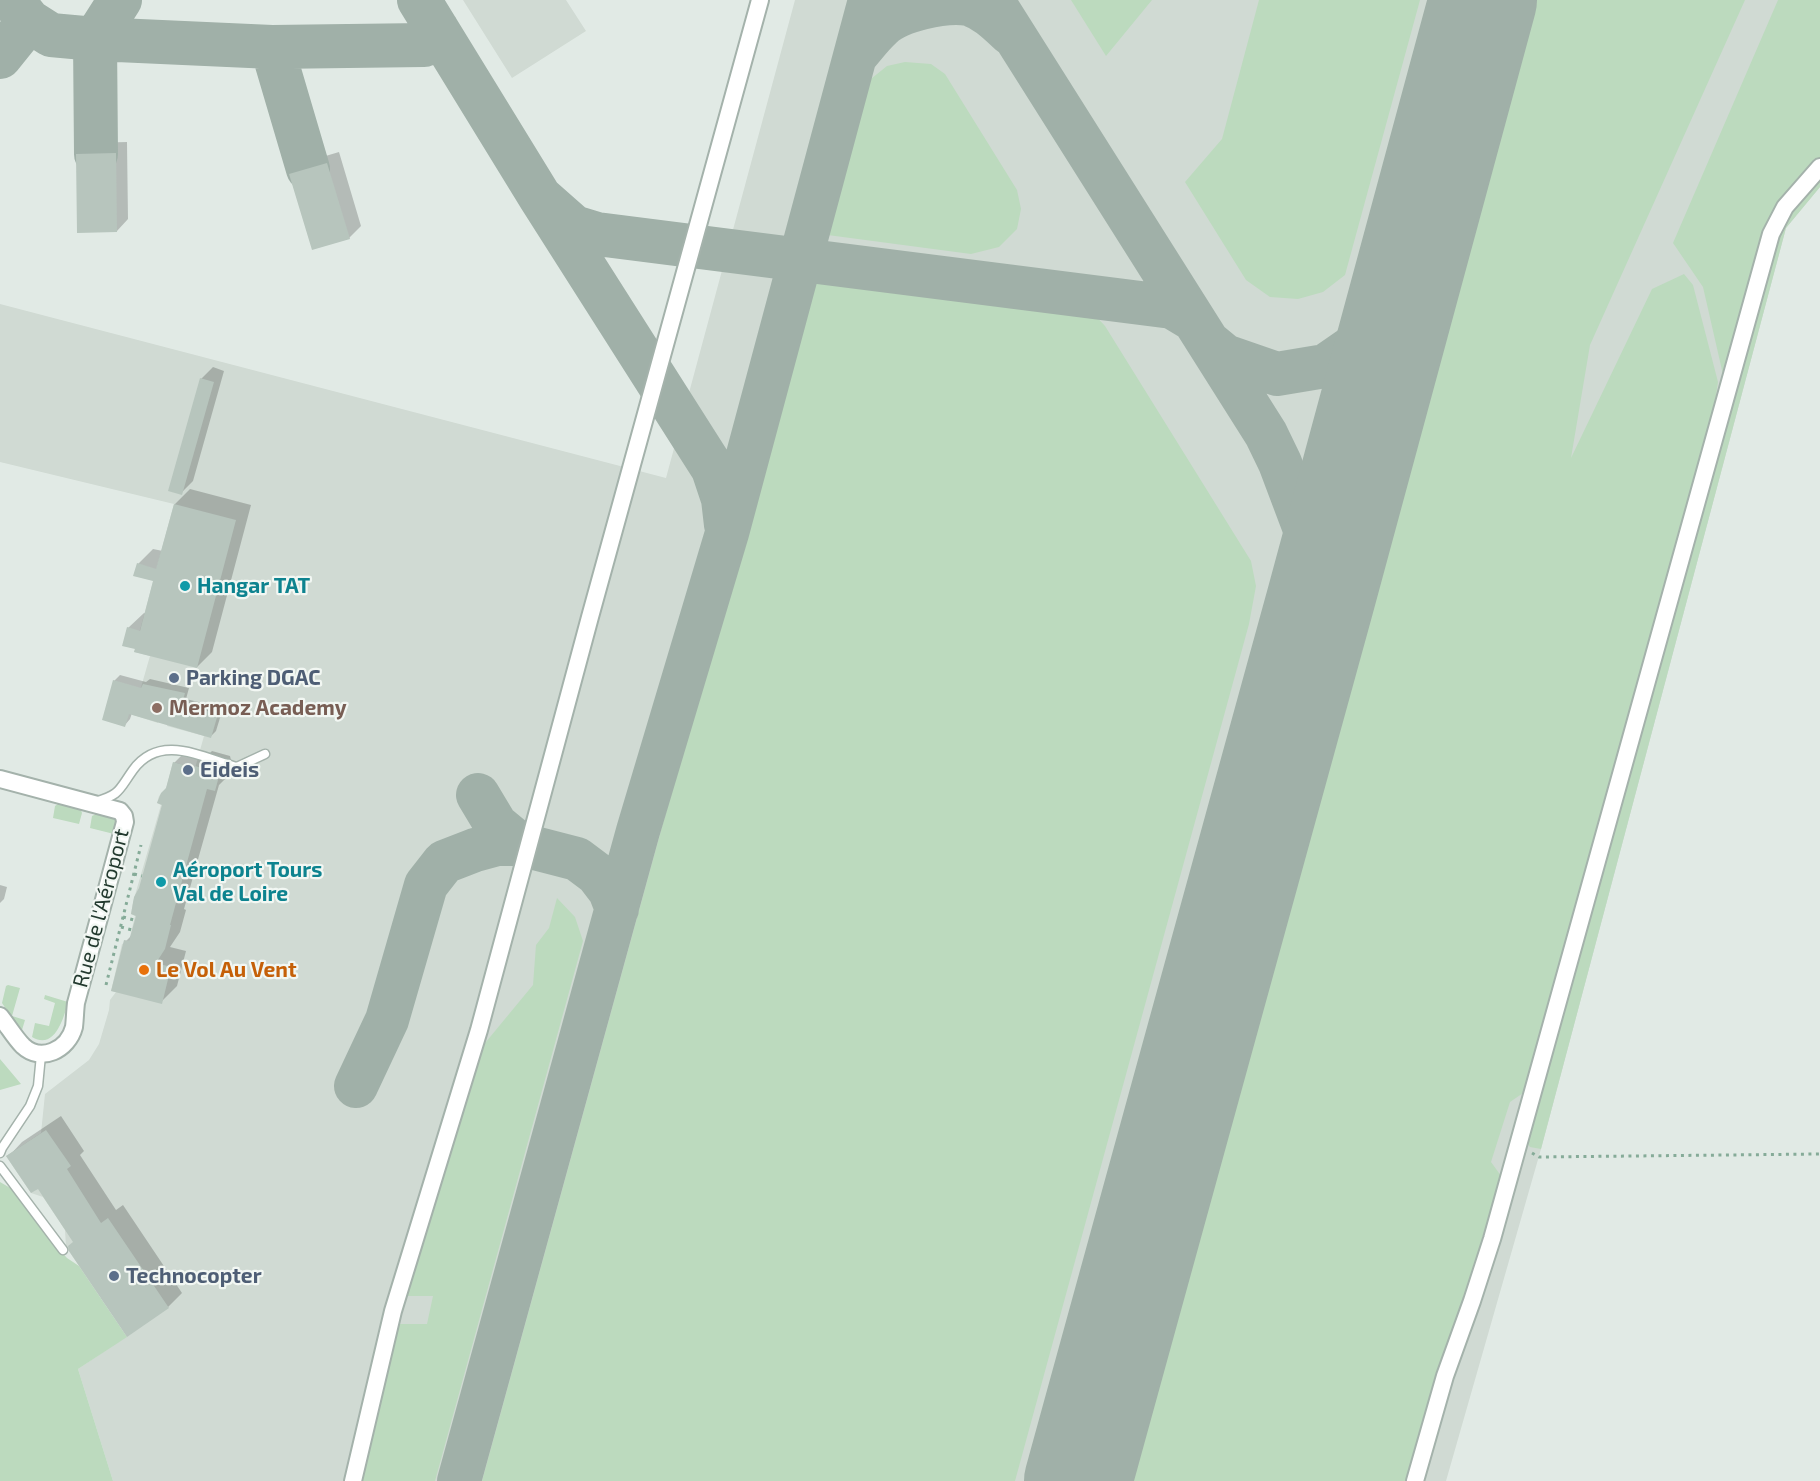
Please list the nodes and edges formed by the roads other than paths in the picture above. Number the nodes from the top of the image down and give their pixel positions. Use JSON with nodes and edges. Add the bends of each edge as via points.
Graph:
{"nodes":[{"id":1,"x":760,"y":0,"type":"edge"},
{"id":2,"x":1820,"y":167,"type":"edge"},
{"id":3,"x":265,"y":754,"type":"dead end"},
{"id":4,"x":0,"y":779,"type":"edge"},
{"id":5,"x":90,"y":803,"type":"junction"},
{"id":6,"x":0,"y":1016,"type":"edge"},
{"id":7,"x":41,"y":1055,"type":"junction"},
{"id":8,"x":0,"y":1153,"type":"edge"},
{"id":9,"x":0,"y":1166,"type":"edge"},
{"id":10,"x":63,"y":1250,"type":"dead end"},
{"id":11,"x":353,"y":1481,"type":"edge"},
{"id":12,"x":1415,"y":1481,"type":"edge"}],
"edges":[{"from":1,"to":11,"type":"street","via":[[479,1030],[393,1311]]},
{"from":2,"to":12,"type":"street","via":[[1785,207],[1771,234],[1492,1239],[1444,1376]]},
{"from":3,"to":5,"type":"lane","via":[[237,767],[180,750],[153,752],[136,766],[119,792]]},
{"from":4,"to":5,"type":"street","name":"Rue de l'Aéroport"},
{"from":5,"to":7,"type":"street","name":"Rue de l'Aéroport","via":[[120,811],[125,822],[76,1003],[74,1028],[60,1048]]},
{"from":6,"to":7,"type":"street","via":[[24,1046]]},
{"from":7,"to":8,"type":"lane","via":[[38,1086],[30,1106]]},
{"from":9,"to":10,"type":"lane"}]}
